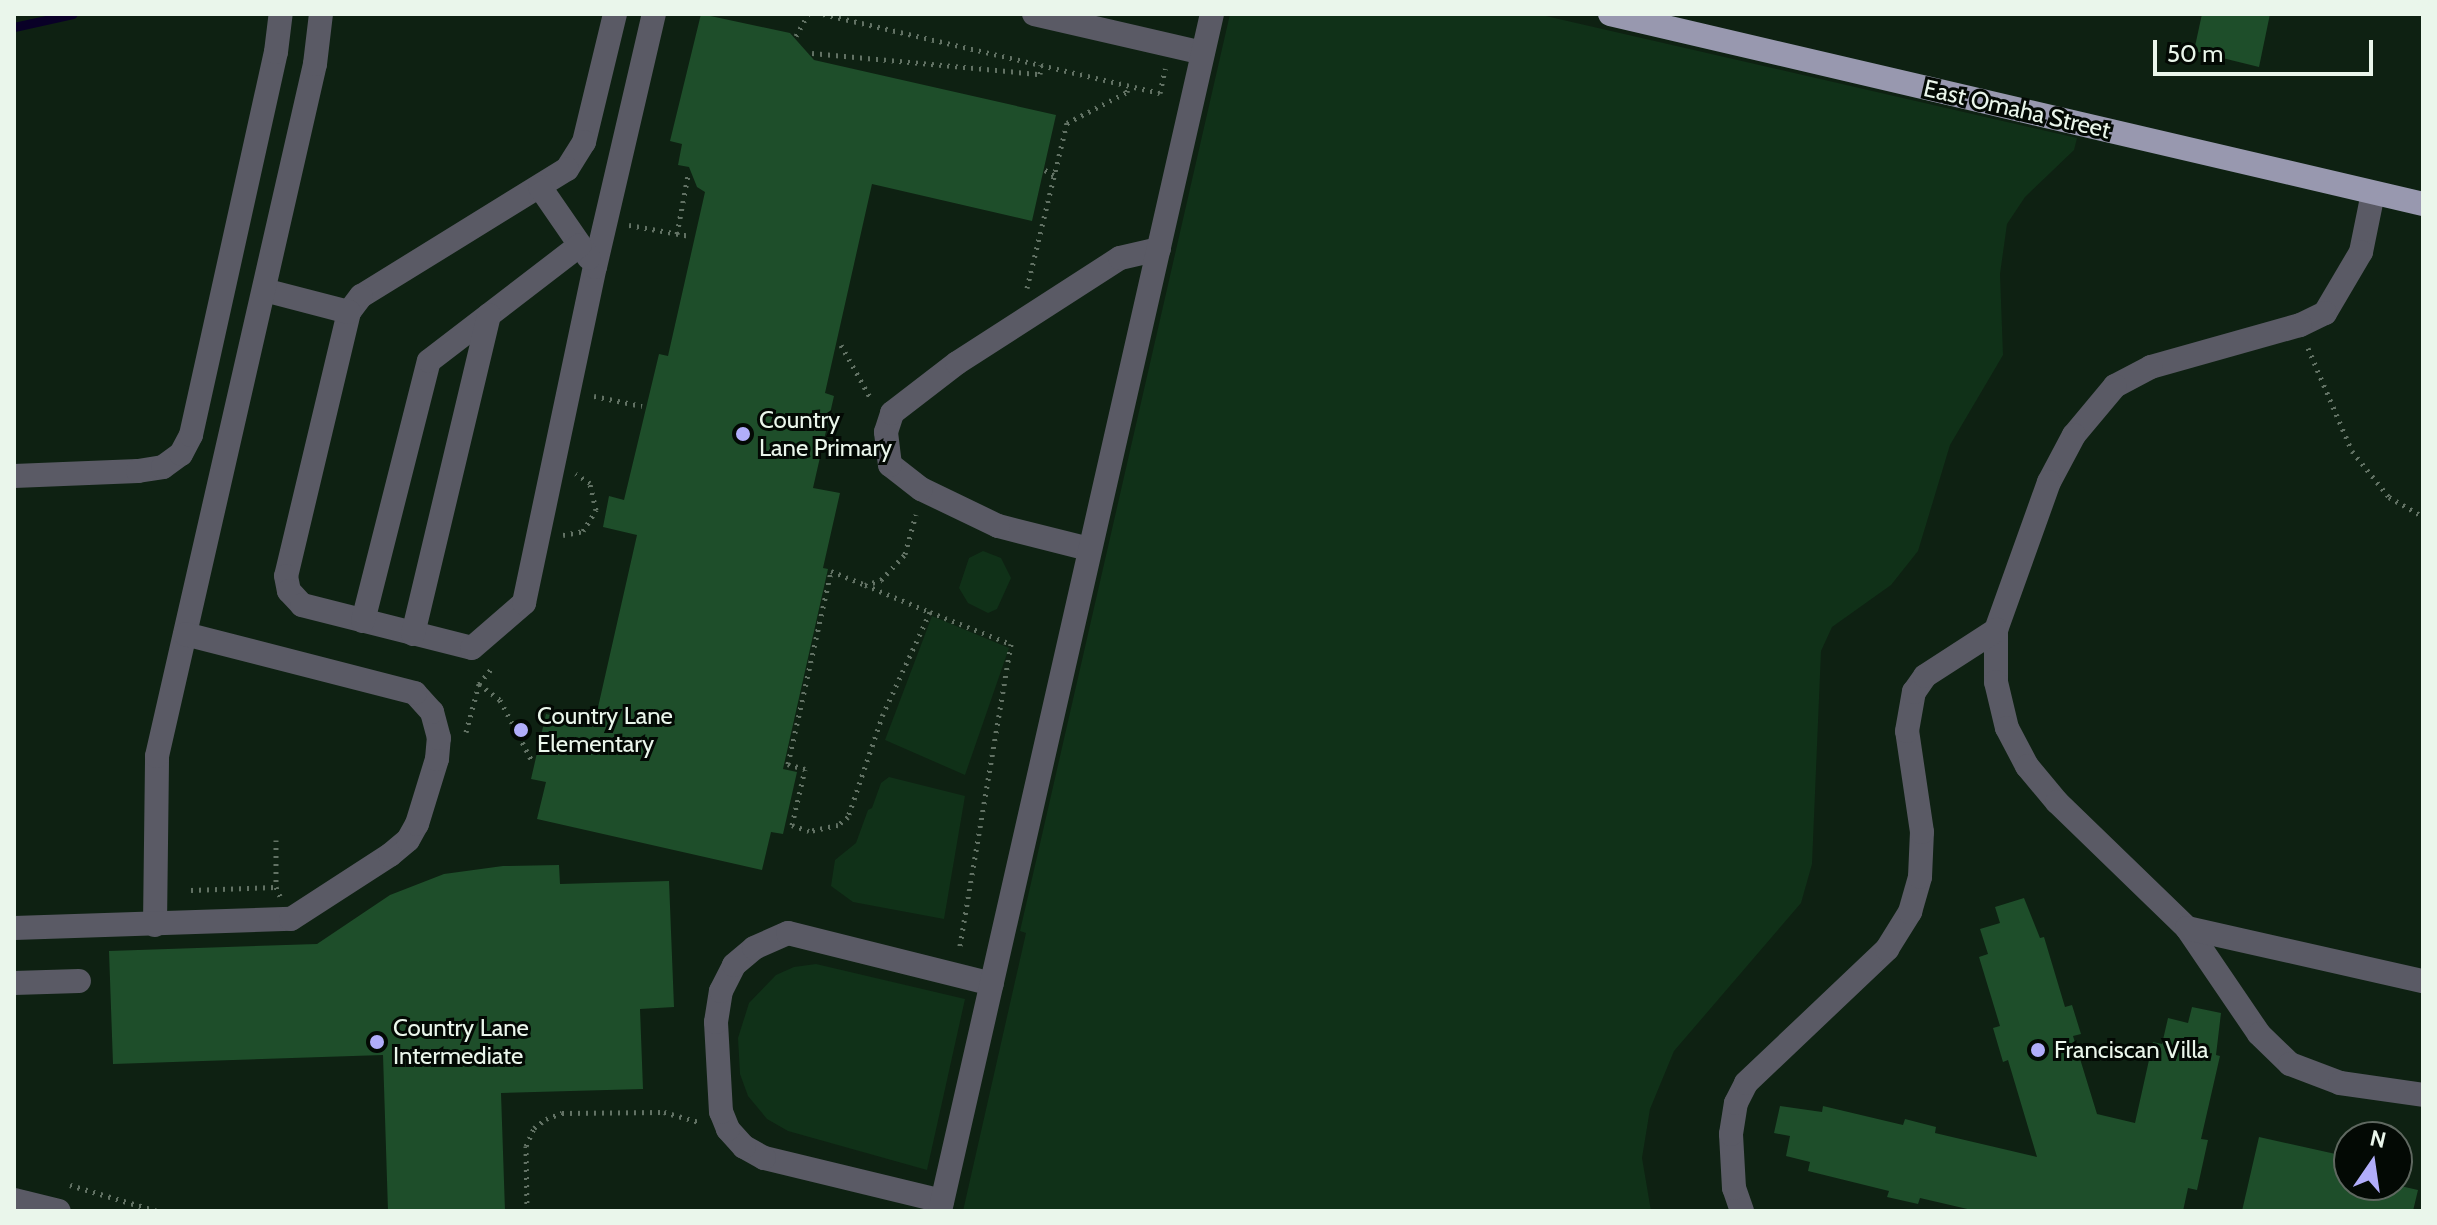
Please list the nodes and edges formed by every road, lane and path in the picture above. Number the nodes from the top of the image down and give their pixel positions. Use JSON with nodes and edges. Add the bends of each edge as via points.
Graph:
{"nodes":[{"id":1,"x":281,"y":14,"type":"edge"},
{"id":2,"x":321,"y":14,"type":"edge"},
{"id":3,"x":615,"y":14,"type":"edge"},
{"id":4,"x":654,"y":14,"type":"edge"},
{"id":5,"x":808,"y":14,"type":"edge"},
{"id":6,"x":823,"y":14,"type":"edge"},
{"id":7,"x":1034,"y":14,"type":"edge"},
{"id":8,"x":1212,"y":14,"type":"edge"},
{"id":9,"x":1610,"y":14,"type":"edge"},
{"id":10,"x":796,"y":36,"type":"dead end"},
{"id":11,"x":1171,"y":46,"type":"junction"},
{"id":12,"x":812,"y":53,"type":"dead end"},
{"id":13,"x":1203,"y":53,"type":"junction"},
{"id":14,"x":1041,"y":65,"type":"junction"},
{"id":15,"x":1128,"y":86,"type":"junction"},
{"id":16,"x":584,"y":142,"type":"junction"},
{"id":17,"x":624,"y":150,"type":"junction"},
{"id":18,"x":1045,"y":170,"type":"dead end"},
{"id":19,"x":688,"y":175,"type":"dead end"},
{"id":20,"x":1054,"y":175,"type":"junction"},
{"id":21,"x":540,"y":187,"type":"junction"},
{"id":22,"x":2373,"y":193,"type":"junction"},
{"id":23,"x":2423,"y":204,"type":"edge"},
{"id":24,"x":624,"y":224,"type":"dead end"},
{"id":25,"x":677,"y":234,"type":"junction"},
{"id":26,"x":690,"y":236,"type":"dead end"},
{"id":27,"x":580,"y":245,"type":"junction"},
{"id":28,"x":1159,"y":249,"type":"junction"},
{"id":29,"x":595,"y":267,"type":"junction"},
{"id":30,"x":264,"y":290,"type":"junction"},
{"id":31,"x":1025,"y":295,"type":"dead end"},
{"id":32,"x":349,"y":312,"type":"junction"},
{"id":33,"x":489,"y":315,"type":"junction"},
{"id":34,"x":2300,"y":325,"type":"junction"},
{"id":35,"x":841,"y":345,"type":"dead end"},
{"id":36,"x":881,"y":390,"type":"dead end"},
{"id":37,"x":585,"y":395,"type":"dead end"},
{"id":38,"x":642,"y":406,"type":"dead end"},
{"id":39,"x":568,"y":471,"type":"dead end"},
{"id":40,"x":14,"y":476,"type":"edge"},
{"id":41,"x":921,"y":489,"type":"junction"},
{"id":42,"x":2423,"y":517,"type":"edge"},
{"id":43,"x":554,"y":534,"type":"dead end"},
{"id":44,"x":1089,"y":549,"type":"junction"},
{"id":45,"x":865,"y":585,"type":"junction"},
{"id":46,"x":930,"y":612,"type":"junction"},
{"id":47,"x":363,"y":621,"type":"junction"},
{"id":48,"x":1996,"y":630,"type":"junction"},
{"id":49,"x":185,"y":634,"type":"junction"},
{"id":50,"x":413,"y":634,"type":"junction"},
{"id":51,"x":498,"y":661,"type":"dead end"},
{"id":52,"x":479,"y":684,"type":"junction"},
{"id":53,"x":463,"y":746,"type":"dead end"},
{"id":54,"x":532,"y":761,"type":"dead end"},
{"id":55,"x":276,"y":840,"type":"dead end"},
{"id":56,"x":276,"y":887,"type":"junction"},
{"id":57,"x":191,"y":890,"type":"dead end"},
{"id":58,"x":284,"y":904,"type":"dead end"},
{"id":59,"x":155,"y":925,"type":"junction"},
{"id":60,"x":14,"y":928,"type":"edge"},
{"id":61,"x":2187,"y":928,"type":"junction"},
{"id":62,"x":946,"y":948,"type":"dead end"},
{"id":63,"x":79,"y":981,"type":"dead end"},
{"id":64,"x":2423,"y":981,"type":"edge"},
{"id":65,"x":14,"y":983,"type":"edge"},
{"id":66,"x":992,"y":984,"type":"junction"},
{"id":67,"x":2423,"y":1095,"type":"edge"},
{"id":68,"x":700,"y":1112,"type":"dead end"},
{"id":69,"x":59,"y":1182,"type":"dead end"},
{"id":70,"x":14,"y":1200,"type":"edge"},
{"id":71,"x":941,"y":1206,"type":"edge"},
{"id":72,"x":59,"y":1211,"type":"edge"},
{"id":73,"x":157,"y":1211,"type":"edge"},
{"id":74,"x":527,"y":1211,"type":"edge"},
{"id":75,"x":1742,"y":1211,"type":"edge"}],
"edges":[{"from":1,"to":40,"type":"lane","via":[[194,420],[181,454],[150,469]]},
{"from":2,"to":30,"type":"lane","via":[[315,64]]},
{"from":3,"to":16,"type":"lane"},
{"from":4,"to":17,"type":"lane"},
{"from":5,"to":10,"type":"path"},
{"from":6,"to":14,"type":"path"},
{"from":7,"to":11,"type":"lane"},
{"from":8,"to":13,"type":"lane"},
{"from":9,"to":22,"type":"main road","name":"East Omaha Street"},
{"from":11,"to":13,"type":"lane"},
{"from":11,"to":15,"type":"path","via":[[1160,93]]},
{"from":12,"to":14,"type":"path","via":[[1040,74]]},
{"from":13,"to":28,"type":"lane"},
{"from":14,"to":15,"type":"path"},
{"from":15,"to":20,"type":"path","via":[[1127,92],[1067,123]]},
{"from":16,"to":17,"type":"lane"},
{"from":16,"to":21,"type":"lane","via":[[567,169]]},
{"from":17,"to":29,"type":"lane"},
{"from":18,"to":20,"type":"path"},
{"from":19,"to":25,"type":"path"},
{"from":20,"to":31,"type":"path"},
{"from":21,"to":27,"type":"lane"},
{"from":21,"to":32,"type":"lane","via":[[361,296]]},
{"from":22,"to":23,"type":"main road","name":"East Omaha Street"},
{"from":22,"to":34,"type":"lane","via":[[2361,252],[2340,290],[2325,313]]},
{"from":24,"to":25,"type":"path"},
{"from":25,"to":26,"type":"path"},
{"from":27,"to":29,"type":"lane"},
{"from":27,"to":33,"type":"lane"},
{"from":28,"to":41,"type":"lane","via":[[1120,258],[957,363],[892,413],[886,432],[890,465]]},
{"from":28,"to":44,"type":"lane"},
{"from":29,"to":50,"type":"lane","via":[[524,603],[472,648]]},
{"from":30,"to":32,"type":"lane"},
{"from":30,"to":49,"type":"lane"},
{"from":32,"to":47,"type":"lane","via":[[286,576],[289,591],[302,605]]},
{"from":33,"to":47,"type":"lane","via":[[429,361]]},
{"from":33,"to":50,"type":"lane"},
{"from":34,"to":42,"type":"path","via":[[2352,451],[2389,497]]},
{"from":34,"to":48,"type":"lane","via":[[2151,367],[2115,386],[2074,435],[2049,482]]},
{"from":35,"to":36,"type":"path","via":[[868,399]]},
{"from":37,"to":38,"type":"path"},
{"from":39,"to":43,"type":"path","via":[[590,483],[596,510],[583,531]]},
{"from":41,"to":44,"type":"lane","via":[[998,526]]},
{"from":41,"to":45,"type":"path","via":[[905,554],[881,580]]},
{"from":44,"to":66,"type":"lane"},
{"from":45,"to":46,"type":"path"},
{"from":45,"to":46,"type":"path","via":[[831,571],[788,764],[805,769],[792,825],[821,831],[848,817],[883,714]]},
{"from":46,"to":62,"type":"path","via":[[1011,644],[961,951]]},
{"from":47,"to":50,"type":"lane"},
{"from":48,"to":61,"type":"lane","via":[[1996,682],[2007,728],[2027,766]]},
{"from":48,"to":75,"type":"lane","via":[[1925,676],[1914,692],[1907,731],[1922,832],[1920,877],[1910,912],[1887,949],[1746,1083],[1731,1134],[1734,1188]]},
{"from":49,"to":59,"type":"lane","via":[[157,756]]},
{"from":49,"to":59,"type":"lane","via":[[415,693],[437,724],[437,759],[408,840],[291,919]]},
{"from":51,"to":52,"type":"path"},
{"from":52,"to":53,"type":"path"},
{"from":52,"to":54,"type":"path","via":[[500,700]]},
{"from":55,"to":56,"type":"path"},
{"from":56,"to":57,"type":"path"},
{"from":56,"to":58,"type":"path"},
{"from":59,"to":60,"type":"lane"},
{"from":61,"to":64,"type":"lane"},
{"from":61,"to":67,"type":"lane","via":[[2259,1034],[2290,1064],[2340,1083]]},
{"from":63,"to":65,"type":"lane"},
{"from":66,"to":71,"type":"lane"},
{"from":66,"to":71,"type":"lane","via":[[788,933],[754,948],[734,965],[721,991],[716,1022],[721,1112],[744,1147],[764,1158]]},
{"from":68,"to":74,"type":"path","via":[[703,1125],[664,1112],[562,1113],[546,1119],[534,1128],[526,1146]]},
{"from":69,"to":73,"type":"path"},
{"from":70,"to":72,"type":"lane"}]}
